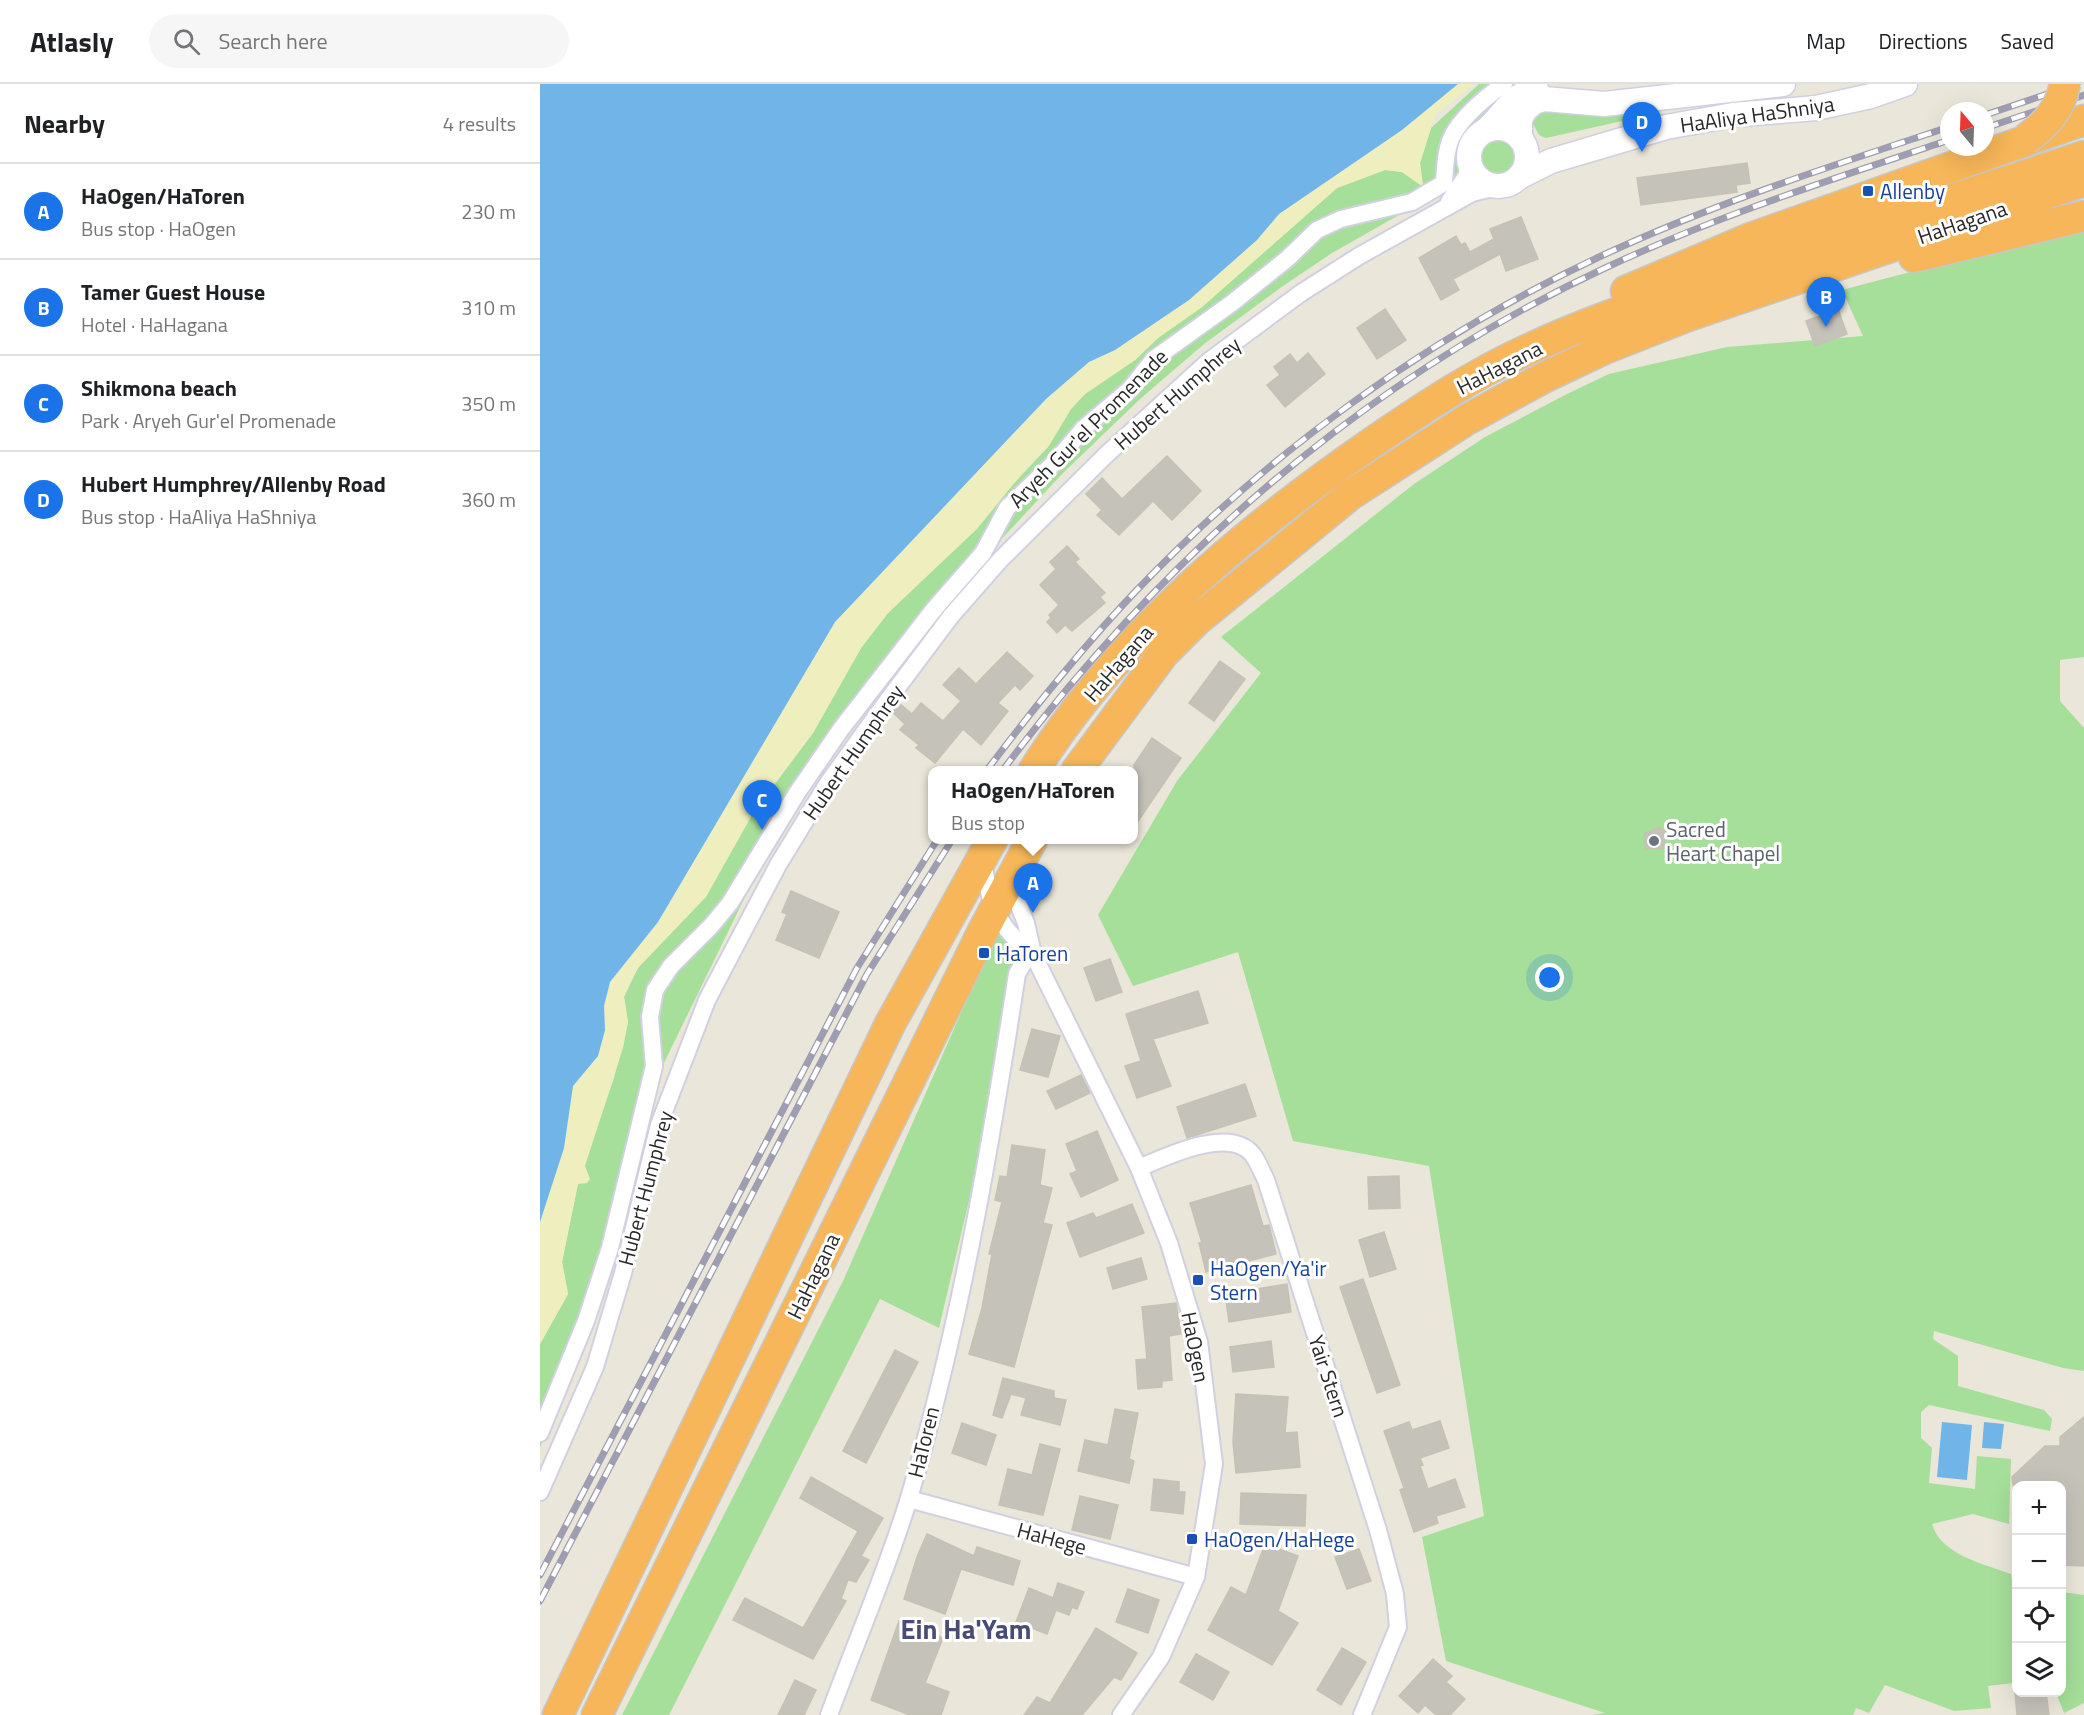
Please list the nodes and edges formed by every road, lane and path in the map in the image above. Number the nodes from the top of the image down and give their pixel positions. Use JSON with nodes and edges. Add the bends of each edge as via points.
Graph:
{"nodes":[{"id":1,"x":1504,"y":84,"type":"edge"},
{"id":2,"x":1783,"y":84,"type":"edge"},
{"id":3,"x":1905,"y":84,"type":"edge"},
{"id":4,"x":2065,"y":84,"type":"edge"},
{"id":5,"x":1633,"y":101,"type":"junction"},
{"id":6,"x":2084,"y":120,"type":"edge"},
{"id":7,"x":1486,"y":130,"type":"junction"},
{"id":8,"x":1644,"y":133,"type":"junction"},
{"id":9,"x":2026,"y":139,"type":"junction"},
{"id":10,"x":1522,"y":140,"type":"junction"},
{"id":11,"x":2084,"y":156,"type":"edge"},
{"id":12,"x":1469,"y":162,"type":"junction"},
{"id":13,"x":1521,"y":176,"type":"junction"},
{"id":14,"x":2084,"y":181,"type":"edge"},
{"id":15,"x":1496,"y":187,"type":"junction"},
{"id":16,"x":1442,"y":209,"type":"junction"},
{"id":17,"x":2084,"y":216,"type":"edge"},
{"id":18,"x":1730,"y":300,"type":"junction"},
{"id":19,"x":1528,"y":349,"type":"junction"},
{"id":20,"x":1037,"y":766,"type":"edge"},
{"id":21,"x":1081,"y":766,"type":"edge"},
{"id":22,"x":1030,"y":844,"type":"edge"},
{"id":23,"x":988,"y":847,"type":"edge"},
{"id":24,"x":1009,"y":881,"type":"junction"},
{"id":25,"x":994,"y":908,"type":"junction"},
{"id":26,"x":1034,"y":954,"type":"junction"},
{"id":27,"x":1139,"y":1168,"type":"junction"},
{"id":28,"x":540,"y":1433,"type":"edge"},
{"id":29,"x":540,"y":1492,"type":"edge"},
{"id":30,"x":909,"y":1499,"type":"junction"},
{"id":31,"x":1196,"y":1577,"type":"junction"},
{"id":32,"x":558,"y":1715,"type":"edge"},
{"id":33,"x":597,"y":1715,"type":"edge"},
{"id":34,"x":829,"y":1715,"type":"edge"},
{"id":35,"x":1121,"y":1715,"type":"edge"},
{"id":36,"x":1362,"y":1715,"type":"edge"}],
"edges":[{"from":1,"to":28,"type":"street","name":"Aryeh Gur'el Promenade","via":[[1458,127],[1445,160],[1444,183],[1412,202],[1341,219],[1317,230],[1232,303],[1154,359],[1130,389],[1084,428],[1055,462],[1020,493],[997,523],[983,553],[841,729],[730,903],[660,979],[650,1017],[654,1066],[610,1248],[586,1321]]},
{"from":2,"to":5,"type":"street"},
{"from":3,"to":8,"type":"street","name":"HaAliya HaShniya","via":[[1815,108],[1704,119]]},
{"from":4,"to":9,"type":"highway","bridge":true,"via":[[2051,118]]},
{"from":5,"to":7,"type":"street","via":[[1549,86],[1517,96],[1502,117]]},
{"from":5,"to":10,"type":"street","via":[[1534,102],[1520,119]]},
{"from":6,"to":9,"type":"highway"},
{"from":7,"to":10,"type":"street","via":[[1504,128]]},
{"from":7,"to":12,"type":"street","via":[[1472,143]]},
{"from":8,"to":10,"type":"street","name":"HaAliya HaShniya","via":[[1556,151],[1534,148]]},
{"from":8,"to":13,"type":"street","name":"HaAliya HaShniya","via":[[1551,161]]},
{"from":9,"to":19,"type":"highway","via":[[1673,269],[1598,306]]},
{"from":10,"to":13,"type":"street","via":[[1528,158]]},
{"from":11,"to":19,"type":"highway","name":"HaHagana","via":[[1752,265]]},
{"from":12,"to":15,"type":"street","via":[[1478,179]]},
{"from":12,"to":16,"type":"street","name":"Hubert Humphrey","via":[[1458,191]]},
{"from":13,"to":15,"type":"street"},
{"from":14,"to":18,"type":"highway","name":"HaHagana"},
{"from":15,"to":16,"type":"street","name":"Hubert Humphrey","via":[[1472,193]]},
{"from":16,"to":29,"type":"street","name":"Hubert Humphrey","via":[[1301,293],[1209,361],[1107,454],[1001,559],[951,616],[828,783],[772,876],[707,1000],[659,1125],[623,1273],[595,1367]]},
{"from":17,"to":18,"type":"highway"},
{"from":18,"to":21,"type":"highway","name":"HaHagana","via":[[1604,349],[1545,377],[1468,419],[1350,495],[1196,621],[1164,653]]},
{"from":19,"to":20,"type":"highway","name":"HaHagana","via":[[1434,401],[1316,482],[1231,551],[1173,601],[1122,656]]},
{"from":22,"to":24,"type":"highway","name":"HaHagana"},
{"from":23,"to":25,"type":"street","name":"HaOgen"},
{"from":23,"to":32,"type":"highway","name":"HaHagana","via":[[890,1024]]},
{"from":24,"to":25,"type":"highway","name":"HaHagana"},
{"from":24,"to":26,"type":"street","name":"HaOgen"},
{"from":25,"to":26,"type":"street","name":"HaOgen","via":[[1009,935]]},
{"from":25,"to":33,"type":"highway","name":"HaHagana"},
{"from":26,"to":27,"type":"street","name":"HaOgen"},
{"from":26,"to":30,"type":"street","name":"HaToren","via":[[1024,960],[1017,974],[982,1187],[950,1337]]},
{"from":27,"to":31,"type":"street","name":"HaOgen","via":[[1169,1243],[1200,1342],[1214,1464]]},
{"from":27,"to":36,"type":"street","name":"Yair Stern","via":[[1193,1146],[1228,1142],[1252,1153],[1266,1180],[1395,1594],[1398,1627]]},
{"from":30,"to":31,"type":"street","name":"HaHege"},
{"from":30,"to":34,"type":"street","name":"HaToren"},
{"from":31,"to":35,"type":"street","name":"HaOgen","via":[[1161,1657]]}]}
